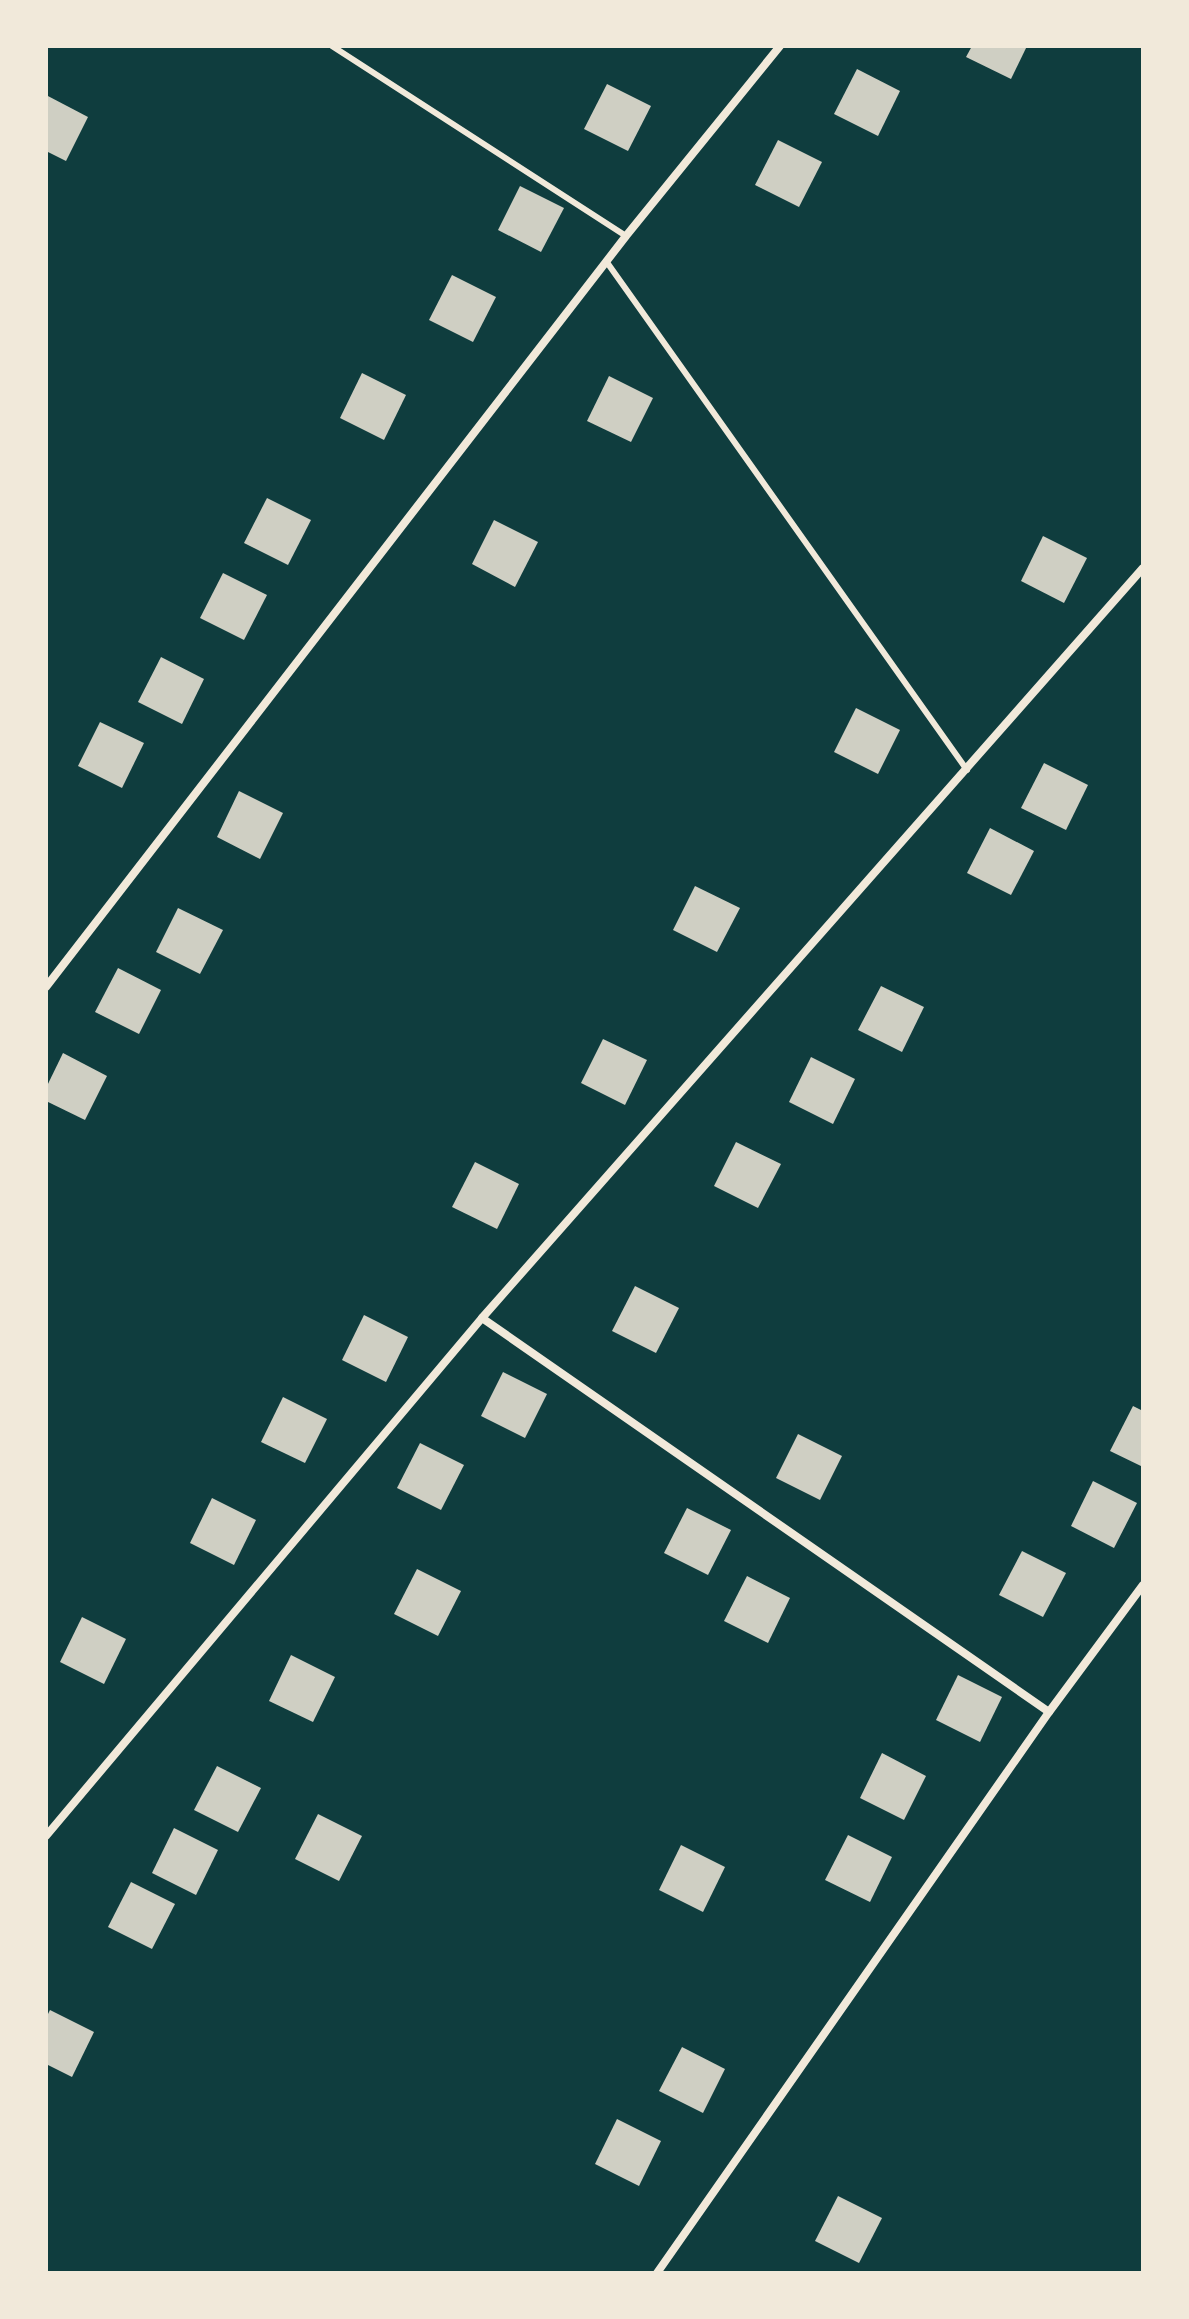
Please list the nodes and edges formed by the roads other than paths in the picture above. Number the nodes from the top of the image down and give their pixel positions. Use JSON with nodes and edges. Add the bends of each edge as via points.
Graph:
{"nodes":[{"id":1,"x":332,"y":46,"type":"edge"},
{"id":2,"x":780,"y":46,"type":"edge"},
{"id":3,"x":626,"y":236,"type":"junction"},
{"id":4,"x":606,"y":261,"type":"junction"},
{"id":5,"x":1143,"y":568,"type":"edge"},
{"id":6,"x":967,"y":770,"type":"junction"},
{"id":7,"x":46,"y":987,"type":"edge"},
{"id":8,"x":482,"y":1318,"type":"junction"},
{"id":9,"x":1143,"y":1585,"type":"edge"},
{"id":10,"x":1049,"y":1712,"type":"junction"},
{"id":11,"x":46,"y":1836,"type":"edge"},
{"id":12,"x":657,"y":2273,"type":"edge"}],
"edges":[{"from":1,"to":3,"type":"lane"},
{"from":2,"to":3,"type":"street"},
{"from":3,"to":4,"type":"street"},
{"from":4,"to":6,"type":"lane"},
{"from":4,"to":7,"type":"street"},
{"from":5,"to":6,"type":"street"},
{"from":6,"to":8,"type":"street"},
{"from":8,"to":10,"type":"street"},
{"from":8,"to":11,"type":"street"},
{"from":9,"to":10,"type":"street"},
{"from":10,"to":12,"type":"street"}]}
